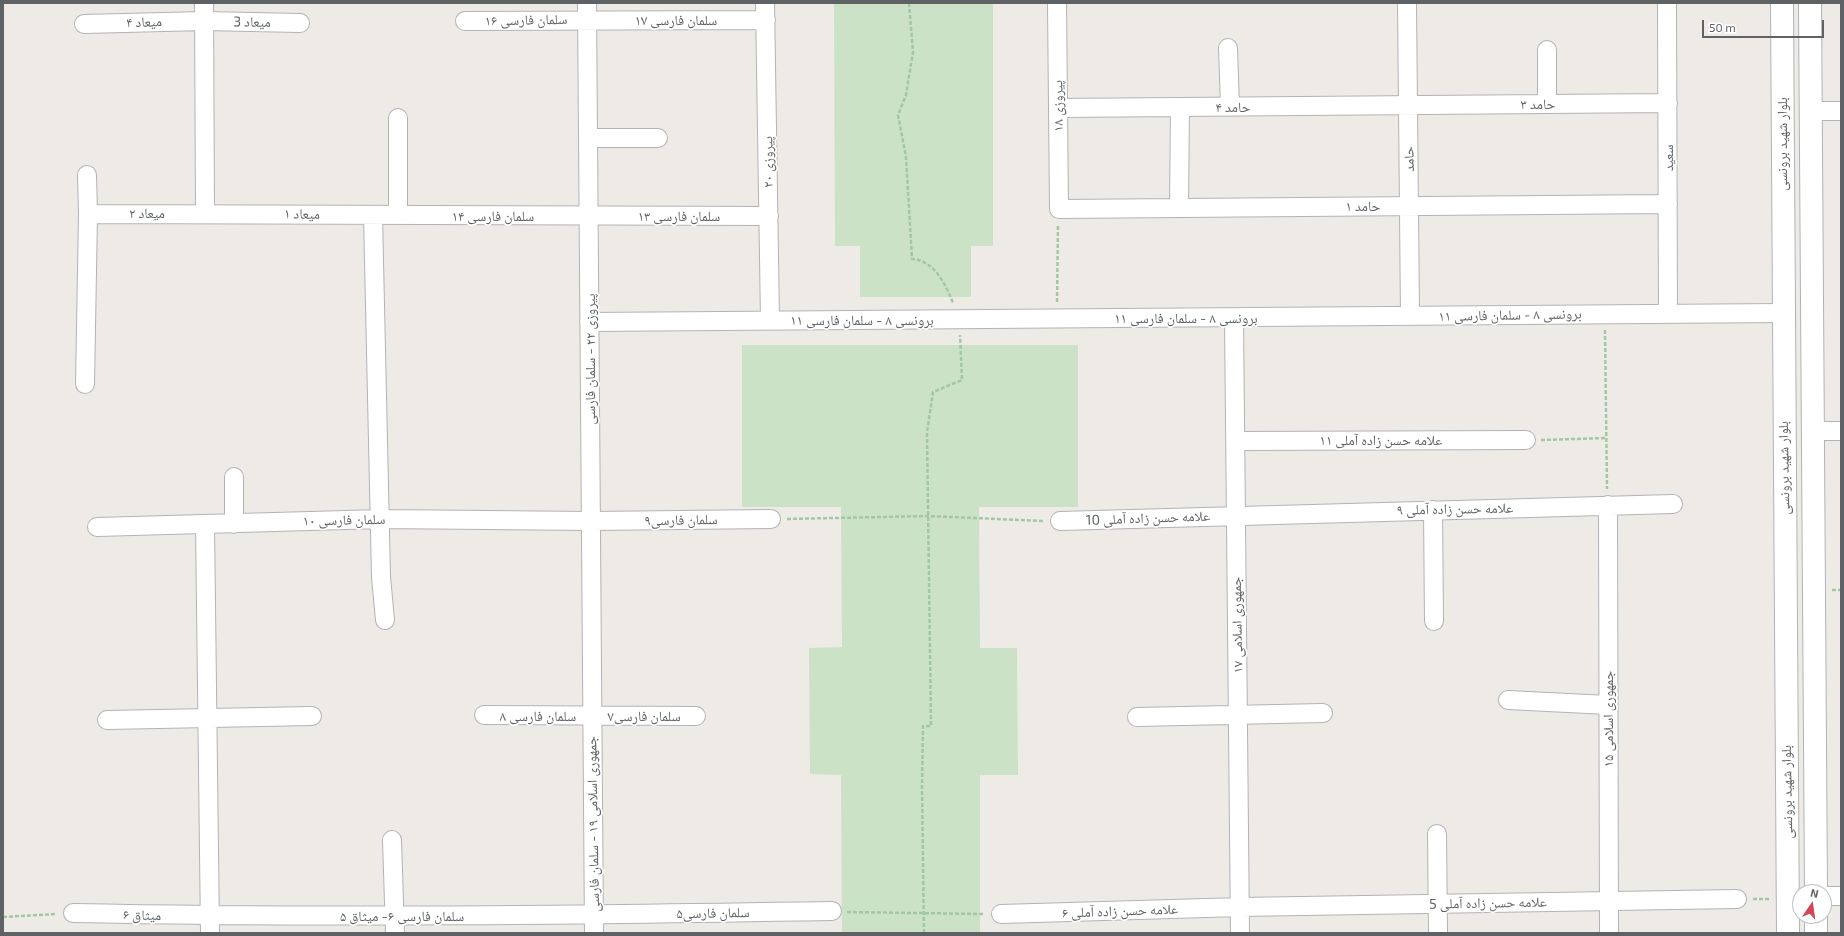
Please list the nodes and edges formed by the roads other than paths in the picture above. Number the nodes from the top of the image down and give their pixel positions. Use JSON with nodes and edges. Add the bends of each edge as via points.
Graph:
{"nodes":[{"id":1,"x":1056,"y":3,"type":"edge"},
{"id":2,"x":1407,"y":3,"type":"edge"},
{"id":3,"x":1668,"y":3,"type":"edge"},
{"id":4,"x":1782,"y":3,"type":"edge"},
{"id":5,"x":1810,"y":3,"type":"edge"},
{"id":6,"x":587,"y":11,"type":"edge"},
{"id":7,"x":204,"y":12,"type":"edge"},
{"id":8,"x":766,"y":12,"type":"edge"},
{"id":9,"x":466,"y":21,"type":"dead end"},
{"id":10,"x":300,"y":23,"type":"dead end"},
{"id":11,"x":84,"y":24,"type":"dead end"},
{"id":12,"x":1228,"y":48,"type":"dead end"},
{"id":13,"x":1547,"y":50,"type":"dead end"},
{"id":14,"x":1668,"y":103,"type":"junction"},
{"id":15,"x":1547,"y":104,"type":"junction"},
{"id":16,"x":1408,"y":105,"type":"junction"},
{"id":17,"x":1180,"y":107,"type":"junction"},
{"id":18,"x":1230,"y":107,"type":"junction"},
{"id":19,"x":1058,"y":108,"type":"junction"},
{"id":20,"x":1810,"y":110,"type":"junction"},
{"id":21,"x":1841,"y":111,"type":"edge"},
{"id":22,"x":398,"y":118,"type":"dead end"},
{"id":23,"x":588,"y":138,"type":"junction"},
{"id":24,"x":658,"y":138,"type":"dead end"},
{"id":25,"x":87,"y":175,"type":"dead end"},
{"id":26,"x":1668,"y":204,"type":"junction"},
{"id":27,"x":1409,"y":206,"type":"junction"},
{"id":28,"x":1179,"y":208,"type":"junction"},
{"id":29,"x":1059,"y":209,"type":"joint"},
{"id":30,"x":205,"y":213,"type":"junction"},
{"id":31,"x":88,"y":214,"type":"junction"},
{"id":32,"x":373,"y":215,"type":"junction"},
{"id":33,"x":398,"y":215,"type":"junction"},
{"id":34,"x":589,"y":216,"type":"junction"},
{"id":35,"x":768,"y":216,"type":"junction"},
{"id":36,"x":1783,"y":313,"type":"junction"},
{"id":37,"x":1668,"y":314,"type":"junction"},
{"id":38,"x":1410,"y":316,"type":"junction"},
{"id":39,"x":1234,"y":318,"type":"junction"},
{"id":40,"x":770,"y":320,"type":"junction"},
{"id":41,"x":589,"y":322,"type":"junction"},
{"id":42,"x":85,"y":384,"type":"dead end"},
{"id":43,"x":1812,"y":431,"type":"junction"},
{"id":44,"x":1841,"y":431,"type":"edge"},
{"id":45,"x":1526,"y":440,"type":"road end"},
{"id":46,"x":1236,"y":441,"type":"junction"},
{"id":47,"x":234,"y":477,"type":"dead end"},
{"id":48,"x":1674,"y":504,"type":"dead end"},
{"id":49,"x":1608,"y":506,"type":"junction"},
{"id":50,"x":1433,"y":510,"type":"junction"},
{"id":51,"x":1236,"y":515,"type":"junction"},
{"id":52,"x":381,"y":519,"type":"junction"},
{"id":53,"x":771,"y":519,"type":"road end"},
{"id":54,"x":591,"y":521,"type":"junction"},
{"id":55,"x":1060,"y":521,"type":"road end"},
{"id":56,"x":205,"y":524,"type":"junction"},
{"id":57,"x":234,"y":524,"type":"junction"},
{"id":58,"x":96,"y":527,"type":"dead end"},
{"id":59,"x":385,"y":620,"type":"dead end"},
{"id":60,"x":1434,"y":621,"type":"dead end"},
{"id":61,"x":1508,"y":700,"type":"dead end"},
{"id":62,"x":1608,"y":705,"type":"junction"},
{"id":63,"x":1323,"y":713,"type":"dead end"},
{"id":64,"x":1238,"y":714,"type":"junction"},
{"id":65,"x":484,"y":715,"type":"dead end"},
{"id":66,"x":312,"y":716,"type":"dead end"},
{"id":67,"x":592,"y":716,"type":"junction"},
{"id":68,"x":696,"y":716,"type":"dead end"},
{"id":69,"x":1137,"y":717,"type":"dead end"},
{"id":70,"x":207,"y":718,"type":"junction"},
{"id":71,"x":107,"y":720,"type":"dead end"},
{"id":72,"x":1438,"y":834,"type":"dead end"},
{"id":73,"x":392,"y":840,"type":"dead end"},
{"id":74,"x":1816,"y":884,"type":"edge"},
{"id":75,"x":1737,"y":899,"type":"road end"},
{"id":76,"x":1608,"y":901,"type":"junction"},
{"id":77,"x":1438,"y":904,"type":"junction"},
{"id":78,"x":1240,"y":907,"type":"junction"},
{"id":79,"x":832,"y":911,"type":"road end"},
{"id":80,"x":73,"y":914,"type":"road end"},
{"id":81,"x":1001,"y":914,"type":"road end"},
{"id":82,"x":594,"y":915,"type":"junction"},
{"id":83,"x":395,"y":924,"type":"edge"},
{"id":84,"x":210,"y":925,"type":"edge"},
{"id":85,"x":594,"y":933,"type":"edge"},
{"id":86,"x":1240,"y":933,"type":"edge"},
{"id":87,"x":1438,"y":933,"type":"edge"},
{"id":88,"x":1609,"y":933,"type":"edge"},
{"id":89,"x":1788,"y":933,"type":"edge"}],
"edges":[{"from":1,"to":19,"type":"street","name":"پیروزی ۱۸"},
{"from":2,"to":16,"type":"street","name":"حامد"},
{"from":3,"to":14,"type":"street","name":"سعید"},
{"from":4,"to":36,"type":"street","name":"بلوار شهید برونسی"},
{"from":5,"to":20,"type":"street","name":"بلوار شهید برونسی"},
{"from":6,"to":8,"type":"street","name":"سلمان فارسی ۱۷"},
{"from":6,"to":9,"type":"street","name":"سلمان فارسی ۱۶"},
{"from":6,"to":23,"type":"street","name":"پیروزی ۲۲ - سلمان فارسی"},
{"from":7,"to":10,"type":"street","name":"میعاد 3"},
{"from":7,"to":11,"type":"street","name":"میعاد ۴"},
{"from":7,"to":30,"type":"street"},
{"from":8,"to":35,"type":"street","name":"پیروزی ۲۰"},
{"from":12,"to":18,"type":"street"},
{"from":13,"to":15,"type":"street"},
{"from":14,"to":15,"type":"street","name":"حامد ۳"},
{"from":14,"to":26,"type":"street","name":"سعید"},
{"from":15,"to":16,"type":"street","name":"حامد ۳"},
{"from":16,"to":18,"type":"street","name":"حامد ۴"},
{"from":16,"to":27,"type":"street","name":"حامد"},
{"from":17,"to":18,"type":"street","name":"حامد ۴"},
{"from":17,"to":19,"type":"street","name":"حامد ۴"},
{"from":17,"to":28,"type":"street"},
{"from":19,"to":29,"type":"street","name":"پیروزی ۱۸"},
{"from":20,"to":21,"type":"street"},
{"from":20,"to":43,"type":"street","name":"بلوار شهید برونسی"},
{"from":22,"to":33,"type":"street"},
{"from":23,"to":24,"type":"street"},
{"from":23,"to":34,"type":"street","name":"پیروزی ۲۲ - سلمان فارسی"},
{"from":25,"to":31,"type":"street"},
{"from":26,"to":27,"type":"street","name":"حامد ۱"},
{"from":26,"to":37,"type":"street","name":"سعید"},
{"from":27,"to":28,"type":"street","name":"حامد ۱"},
{"from":27,"to":38,"type":"street","name":"حامد"},
{"from":28,"to":29,"type":"street","name":"حامد ۱"},
{"from":30,"to":31,"type":"street","name":"میعاد ۲"},
{"from":30,"to":32,"type":"street","name":"میعاد ۱"},
{"from":31,"to":42,"type":"street"},
{"from":32,"to":33,"type":"street","name":"میعاد ۱"},
{"from":32,"to":52,"type":"street"},
{"from":33,"to":34,"type":"street","name":"سلمان فارسی ۱۴"},
{"from":34,"to":35,"type":"street","name":"سلمان فارسی ۱۳"},
{"from":34,"to":41,"type":"street","name":"پیروزی ۲۲ - سلمان فارسی"},
{"from":35,"to":40,"type":"street","name":"پیروزی ۲۰"},
{"from":36,"to":37,"type":"street","name":"برونسی ۸ - سلمان فارسی ۱۱"},
{"from":36,"to":89,"type":"street","name":"بلوار شهید برونسی"},
{"from":37,"to":38,"type":"street","name":"برونسی ۸ - سلمان فارسی ۱۱"},
{"from":38,"to":39,"type":"street","name":"برونسی ۸ - سلمان فارسی ۱۱"},
{"from":39,"to":40,"type":"street","name":"برونسی ۸ - سلمان فارسی ۱۱"},
{"from":39,"to":46,"type":"street","name":"جمهوری اسلامی ۱۷"},
{"from":40,"to":41,"type":"street","name":"برونسی ۸ - سلمان فارسی ۱۱"},
{"from":41,"to":54,"type":"street","name":"پیروزی ۲۲ - سلمان فارسی"},
{"from":43,"to":44,"type":"street"},
{"from":43,"to":74,"type":"street","name":"بلوار شهید برونسی"},
{"from":45,"to":46,"type":"street","name":"علامه حسن زاده آملی ۱۱"},
{"from":46,"to":51,"type":"street","name":"جمهوری اسلامی ۱۷"},
{"from":47,"to":57,"type":"street"},
{"from":48,"to":49,"type":"street","name":"علامه حسن زاده آملی ۹"},
{"from":49,"to":50,"type":"street","name":"علامه حسن زاده آملی ۹"},
{"from":49,"to":62,"type":"street","name":"جمهوری اسلامی ۱۵"},
{"from":50,"to":51,"type":"street","name":"علامه حسن زاده آملی ۹"},
{"from":50,"to":60,"type":"street"},
{"from":51,"to":55,"type":"street","name":"علامه حسن زاده آملی 10"},
{"from":51,"to":64,"type":"street","name":"جمهوری اسلامی ۱۷"},
{"from":52,"to":54,"type":"street","name":"سلمان فارسی ۱۰"},
{"from":52,"to":57,"type":"street","name":"سلمان فارسی ۱۰"},
{"from":52,"to":59,"type":"street","via":[[381,578]]},
{"from":53,"to":54,"type":"street","name":"سلمان فارسی۹"},
{"from":54,"to":67,"type":"street","name":"پیروزی ۲۲ - سلمان فارسی"},
{"from":56,"to":57,"type":"street","name":"سلمان فارسی ۱۰"},
{"from":56,"to":58,"type":"street","name":"سلمان فارسی ۱۰"},
{"from":56,"to":70,"type":"street"},
{"from":61,"to":62,"type":"street"},
{"from":62,"to":76,"type":"street","name":"جمهوری اسلامی ۱۵"},
{"from":63,"to":64,"type":"street"},
{"from":64,"to":69,"type":"street"},
{"from":64,"to":78,"type":"street","name":"جمهوری اسلامی ۱۷"},
{"from":65,"to":67,"type":"street","name":"سلمان فارسی ۸"},
{"from":66,"to":70,"type":"street"},
{"from":67,"to":68,"type":"street","name":"سلمان فارسی۷"},
{"from":67,"to":82,"type":"street","name":"جمهوری اسلامی ۱۹ - سلمان فارسی"},
{"from":70,"to":71,"type":"street"},
{"from":70,"to":84,"type":"street"},
{"from":72,"to":77,"type":"street"},
{"from":73,"to":83,"type":"street"},
{"from":75,"to":76,"type":"street","name":"علامه حسن زاده آملی 5"},
{"from":76,"to":77,"type":"street","name":"علامه حسن زاده آملی 5"},
{"from":76,"to":88,"type":"street","name":"جمهوری اسلامی ۱۵"},
{"from":77,"to":78,"type":"street","name":"علامه حسن زاده آملی 5"},
{"from":77,"to":87,"type":"street"},
{"from":78,"to":81,"type":"street","name":"علامه حسن زاده آملی ۶"},
{"from":78,"to":86,"type":"street","name":"جمهوری اسلامی ۱۷"},
{"from":79,"to":82,"type":"street","name":"سلمان فارسی۵"},
{"from":80,"to":84,"type":"street","name":"میثاق ۶"},
{"from":82,"to":83,"type":"street","name":"سلمان فارسی ۶- میثاق ۵"},
{"from":82,"to":85,"type":"street","name":"جمهوری اسلامی ۱۹ - سلمان فارسی"},
{"from":83,"to":84,"type":"street","name":"سلمان فارسی ۶- میثاق ۵"}]}
